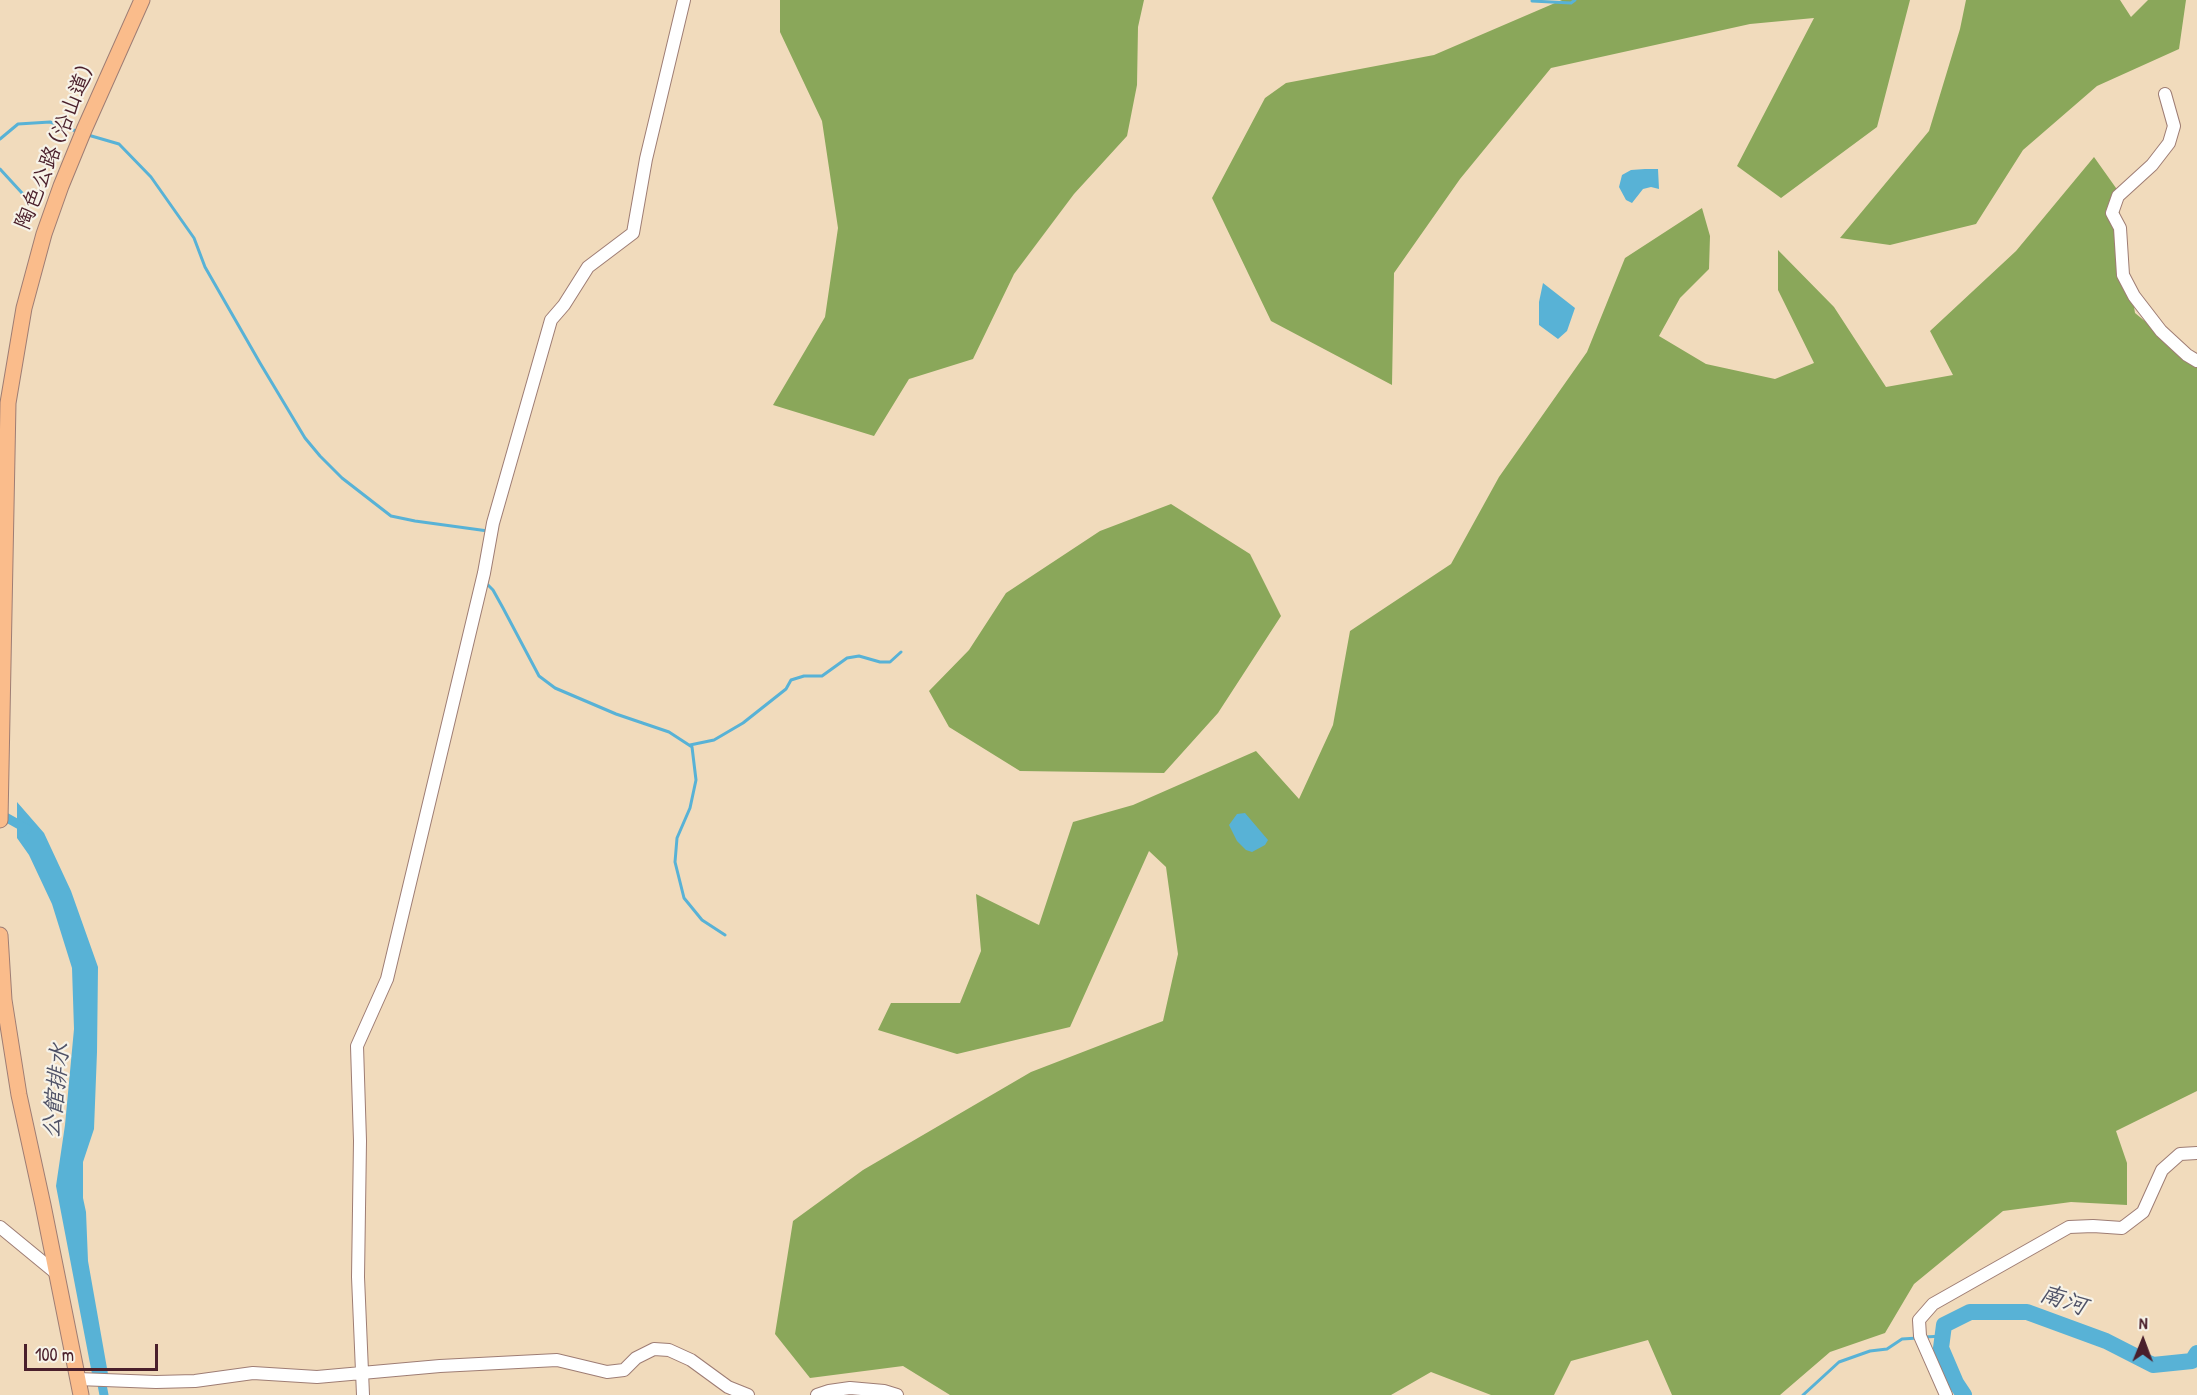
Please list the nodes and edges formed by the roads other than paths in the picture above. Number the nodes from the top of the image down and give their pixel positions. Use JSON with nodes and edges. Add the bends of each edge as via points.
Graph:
{"nodes":[{"id":1,"x":142,"y":0,"type":"edge"},
{"id":2,"x":684,"y":0,"type":"edge"},
{"id":3,"x":2165,"y":94,"type":"dead end"},
{"id":4,"x":2197,"y":361,"type":"edge"},
{"id":5,"x":0,"y":786,"type":"edge"},
{"id":6,"x":0,"y":820,"type":"edge"},
{"id":7,"x":0,"y":935,"type":"edge"},
{"id":8,"x":2197,"y":1153,"type":"edge"},
{"id":9,"x":0,"y":1227,"type":"edge"},
{"id":10,"x":57,"y":1273,"type":"junction"},
{"id":11,"x":362,"y":1372,"type":"junction"},
{"id":12,"x":84,"y":1380,"type":"junction"},
{"id":13,"x":81,"y":1395,"type":"edge"},
{"id":14,"x":363,"y":1395,"type":"edge"},
{"id":15,"x":747,"y":1395,"type":"edge"},
{"id":16,"x":817,"y":1395,"type":"edge"},
{"id":17,"x":897,"y":1395,"type":"edge"},
{"id":18,"x":1946,"y":1395,"type":"edge"}],
"edges":[{"from":1,"to":5,"type":"main road","name":"陶色公路 (沿山道)","via":[[81,136],[27,290],[8,403]]},
{"from":2,"to":11,"type":"street","via":[[633,232],[588,267],[551,320],[496,512],[387,979],[357,1046]]},
{"from":3,"to":4,"type":"street","via":[[2174,126],[2169,143],[2152,165],[2118,196],[2112,213],[2120,228],[2123,275],[2134,296],[2162,331]]},
{"from":5,"to":6,"type":"main road","name":"陶色公路 (沿山道)"},
{"from":7,"to":10,"type":"main road","via":[[4,1000],[19,1095]]},
{"from":8,"to":18,"type":"street","via":[[2180,1154],[2162,1170],[2143,1212],[2122,1228],[2069,1227],[1933,1304],[1919,1320],[1920,1336]]},
{"from":9,"to":10,"type":"street"},
{"from":10,"to":12,"type":"main road"},
{"from":11,"to":12,"type":"street","via":[[317,1377],[253,1373],[195,1381]]},
{"from":11,"to":14,"type":"street"},
{"from":11,"to":15,"type":"street","via":[[557,1360],[607,1372],[624,1370],[654,1349],[669,1350],[691,1360],[728,1387]]},
{"from":12,"to":13,"type":"main road"},
{"from":16,"to":17,"type":"street","via":[[850,1388]]}]}
